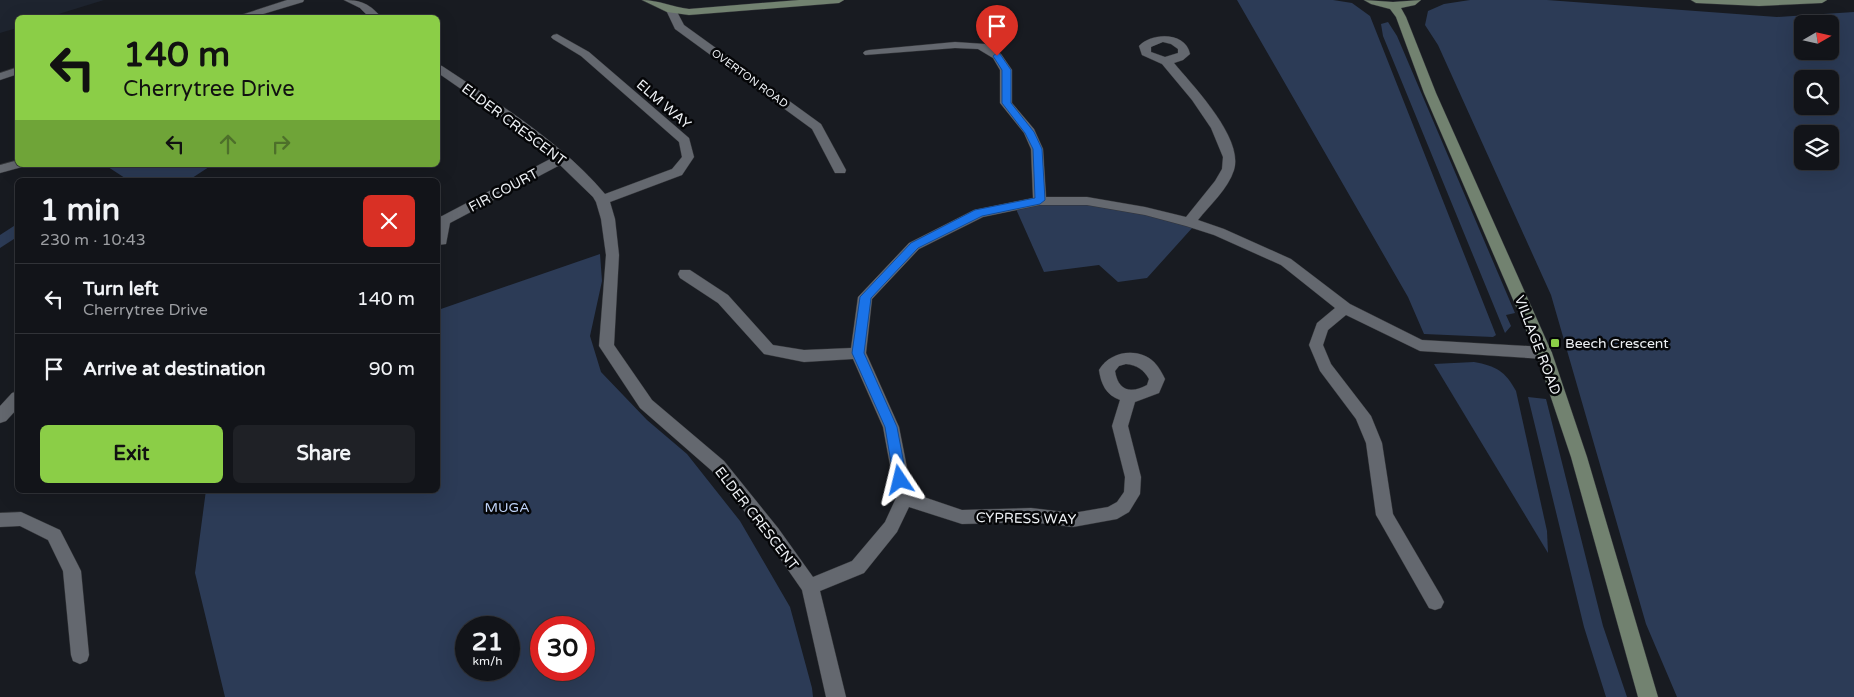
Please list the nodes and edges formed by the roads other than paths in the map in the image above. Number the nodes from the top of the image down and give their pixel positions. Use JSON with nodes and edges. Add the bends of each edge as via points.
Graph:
{"nodes":[{"id":1,"x":299,"y":0,"type":"edge"},
{"id":2,"x":349,"y":0,"type":"edge"},
{"id":3,"x":647,"y":0,"type":"edge"},
{"id":4,"x":839,"y":0,"type":"edge"},
{"id":5,"x":1369,"y":0,"type":"edge"},
{"id":6,"x":1416,"y":0,"type":"edge"},
{"id":7,"x":1696,"y":0,"type":"edge"},
{"id":8,"x":1822,"y":0,"type":"edge"},
{"id":9,"x":1394,"y":6,"type":"junction"},
{"id":10,"x":671,"y":10,"type":"junction"},
{"id":11,"x":247,"y":15,"type":"edge"},
{"id":12,"x":373,"y":15,"type":"edge"},
{"id":13,"x":557,"y":37,"type":"dead end"},
{"id":14,"x":869,"y":53,"type":"dead end"},
{"id":15,"x":1166,"y":61,"type":"dead end"},
{"id":16,"x":440,"y":69,"type":"edge"},
{"id":17,"x":15,"y":71,"type":"edge"},
{"id":18,"x":0,"y":78,"type":"edge"},
{"id":19,"x":562,"y":158,"type":"junction"},
{"id":20,"x":15,"y":165,"type":"edge"},
{"id":21,"x":0,"y":169,"type":"edge"},
{"id":22,"x":840,"y":170,"type":"dead end"},
{"id":23,"x":602,"y":200,"type":"junction"},
{"id":24,"x":1040,"y":200,"type":"junction"},
{"id":25,"x":441,"y":221,"type":"edge"},
{"id":26,"x":1190,"y":222,"type":"junction"},
{"id":27,"x":441,"y":241,"type":"dead end"},
{"id":28,"x":685,"y":274,"type":"dead end"},
{"id":29,"x":1345,"y":308,"type":"junction"},
{"id":30,"x":858,"y":353,"type":"junction"},
{"id":31,"x":1544,"y":353,"type":"junction"},
{"id":32,"x":1129,"y":397,"type":"dead end"},
{"id":33,"x":15,"y":400,"type":"edge"},
{"id":34,"x":0,"y":417,"type":"edge"},
{"id":35,"x":904,"y":498,"type":"junction"},
{"id":36,"x":0,"y":520,"type":"edge"},
{"id":37,"x":810,"y":587,"type":"junction"},
{"id":38,"x":1435,"y":602,"type":"dead end"},
{"id":39,"x":80,"y":655,"type":"dead end"},
{"id":40,"x":836,"y":697,"type":"edge"},
{"id":41,"x":1648,"y":697,"type":"edge"}],
"edges":[{"from":1,"to":11,"type":"street"},
{"from":2,"to":12,"type":"street","via":[[364,6]]},
{"from":3,"to":10,"type":"street"},
{"from":4,"to":10,"type":"street","via":[[689,12]]},
{"from":5,"to":9,"type":"street"},
{"from":6,"to":9,"type":"street"},
{"from":7,"to":8,"type":"street","via":[[1760,3]]},
{"from":9,"to":31,"type":"street","name":"VILLAGE ROAD"},
{"from":10,"to":22,"type":"street","name":"OVERTON ROAD","via":[[679,27],[817,127]]},
{"from":13,"to":23,"type":"street","name":"ELM WAY","via":[[585,54],[685,141],[688,157],[677,172]]},
{"from":14,"to":24,"type":"street","via":[[955,45],[980,46],[997,56],[1006,70],[1006,103],[1030,132],[1037,149]]},
{"from":15,"to":26,"type":"street","via":[[1209,115],[1228,148],[1228,168]]},
{"from":16,"to":19,"type":"street","name":"ELDER CRESCENT"},
{"from":17,"to":18,"type":"street"},
{"from":19,"to":23,"type":"street","name":"ELDER CRESCENT"},
{"from":19,"to":25,"type":"street","name":"FIR COURT"},
{"from":20,"to":21,"type":"street"},
{"from":23,"to":37,"type":"street","name":"ELDER CRESCENT","via":[[613,241],[606,346],[646,404],[718,466]]},
{"from":24,"to":26,"type":"street","via":[[1087,201]]},
{"from":24,"to":30,"type":"street","via":[[979,213],[914,246],[865,297]]},
{"from":25,"to":27,"type":"street","name":"FIR COURT"},
{"from":26,"to":29,"type":"street","via":[[1286,262]]},
{"from":28,"to":30,"type":"street","via":[[724,299],[769,350],[804,356]]},
{"from":29,"to":31,"type":"street","via":[[1420,345]]},
{"from":29,"to":38,"type":"street","via":[[1322,327],[1316,345],[1326,367],[1363,416],[1374,443],[1385,515]]},
{"from":30,"to":35,"type":"street","via":[[891,427]]},
{"from":31,"to":41,"type":"street","name":"VILLAGE ROAD"},
{"from":32,"to":35,"type":"street","name":"CYPRESS WAY","via":[[1120,426],[1134,476],[1132,494],[1123,507],[1111,514],[1073,520],[1032,516],[962,517]]},
{"from":33,"to":34,"type":"street"},
{"from":35,"to":37,"type":"street","via":[[891,527],[858,567]]},
{"from":36,"to":39,"type":"street","via":[[21,519],[54,535],[72,571]]},
{"from":37,"to":40,"type":"street","name":"ELDER CRESCENT"}]}
